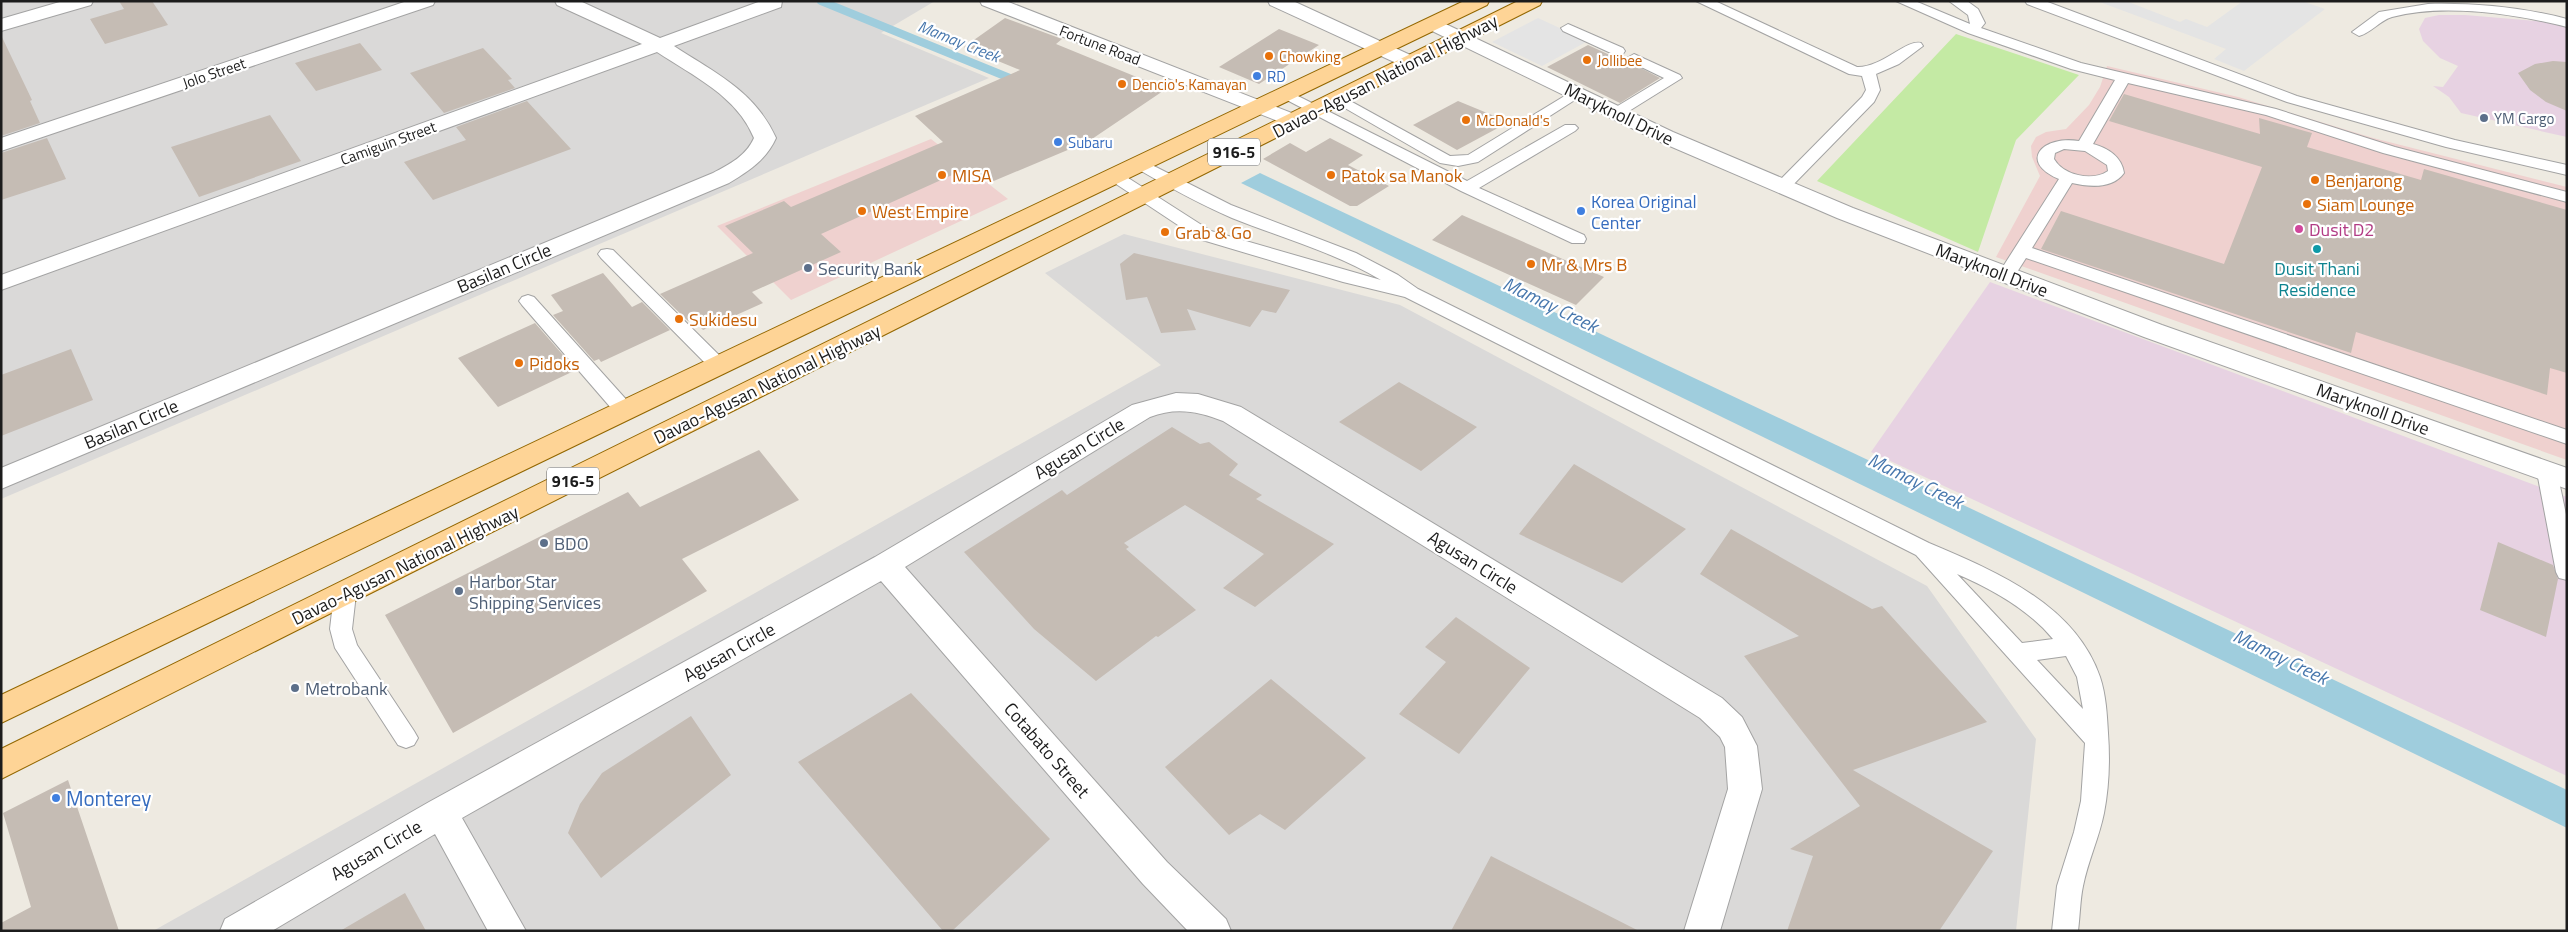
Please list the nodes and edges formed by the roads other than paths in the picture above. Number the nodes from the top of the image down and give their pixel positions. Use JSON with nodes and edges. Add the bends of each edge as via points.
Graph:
{"nodes":[{"id":1,"x":84,"y":1,"type":"edge"},
{"id":2,"x":426,"y":1,"type":"edge"},
{"id":3,"x":564,"y":1,"type":"edge"},
{"id":4,"x":989,"y":1,"type":"edge"},
{"id":5,"x":1277,"y":1,"type":"edge"},
{"id":6,"x":1480,"y":1,"type":"edge"},
{"id":7,"x":1533,"y":1,"type":"edge"},
{"id":8,"x":1703,"y":1,"type":"edge"},
{"id":9,"x":1903,"y":1,"type":"edge"},
{"id":10,"x":1956,"y":1,"type":"edge"},
{"id":11,"x":2032,"y":1,"type":"edge"},
{"id":12,"x":774,"y":3,"type":"dead end"},
{"id":13,"x":2567,"y":23,"type":"edge"},
{"id":14,"x":1433,"y":24,"type":"junction"},
{"id":15,"x":1,"y":25,"type":"edge"},
{"id":16,"x":1568,"y":28,"type":"dead end"},
{"id":17,"x":1973,"y":30,"type":"junction"},
{"id":18,"x":2359,"y":32,"type":"dead end"},
{"id":19,"x":1462,"y":38,"type":"junction"},
{"id":20,"x":658,"y":44,"type":"junction"},
{"id":21,"x":1916,"y":46,"type":"dead end"},
{"id":22,"x":1381,"y":49,"type":"junction"},
{"id":23,"x":1618,"y":51,"type":"dead end"},
{"id":24,"x":1634,"y":58,"type":"dead end"},
{"id":25,"x":1412,"y":63,"type":"junction"},
{"id":26,"x":1869,"y":73,"type":"junction"},
{"id":27,"x":2124,"y":77,"type":"junction"},
{"id":28,"x":1576,"y":93,"type":"junction"},
{"id":29,"x":1288,"y":95,"type":"junction"},
{"id":30,"x":1338,"y":100,"type":"junction"},
{"id":31,"x":1260,"y":107,"type":"junction"},
{"id":32,"x":1316,"y":110,"type":"junction"},
{"id":33,"x":1616,"y":113,"type":"junction"},
{"id":34,"x":1295,"y":121,"type":"junction"},
{"id":35,"x":1570,"y":128,"type":"dead end"},
{"id":36,"x":1,"y":145,"type":"edge"},
{"id":37,"x":2084,"y":146,"type":"junction"},
{"id":38,"x":1142,"y":165,"type":"junction"},
{"id":39,"x":2567,"y":170,"type":"edge"},
{"id":40,"x":1116,"y":177,"type":"junction"},
{"id":41,"x":2068,"y":177,"type":"junction"},
{"id":42,"x":1172,"y":182,"type":"junction"},
{"id":43,"x":1782,"y":187,"type":"junction"},
{"id":44,"x":1467,"y":188,"type":"junction"},
{"id":45,"x":1144,"y":196,"type":"junction"},
{"id":46,"x":2567,"y":197,"type":"edge"},
{"id":47,"x":1578,"y":239,"type":"dead end"},
{"id":48,"x":2021,"y":250,"type":"junction"},
{"id":49,"x":607,"y":254,"type":"dead end"},
{"id":50,"x":2006,"y":276,"type":"junction"},
{"id":51,"x":1,"y":283,"type":"edge"},
{"id":52,"x":1412,"y":293,"type":"junction"},
{"id":53,"x":528,"y":301,"type":"dead end"},
{"id":54,"x":720,"y":366,"type":"junction"},
{"id":55,"x":625,"y":411,"type":"junction"},
{"id":56,"x":2567,"y":437,"type":"edge"},
{"id":57,"x":2560,"y":473,"type":"edge"},
{"id":58,"x":1,"y":478,"type":"edge"},
{"id":59,"x":450,"y":494,"type":"junction"},
{"id":60,"x":475,"y":530,"type":"junction"},
{"id":61,"x":1922,"y":549,"type":"junction"},
{"id":62,"x":885,"y":565,"type":"junction"},
{"id":63,"x":2567,"y":572,"type":"edge"},
{"id":64,"x":345,"y":594,"type":"junction"},
{"id":65,"x":2072,"y":646,"type":"junction"},
{"id":66,"x":2017,"y":653,"type":"junction"},
{"id":67,"x":1,"y":710,"type":"edge"},
{"id":68,"x":406,"y":738,"type":"dead end"},
{"id":69,"x":2096,"y":739,"type":"junction"},
{"id":70,"x":1,"y":765,"type":"edge"},
{"id":71,"x":441,"y":813,"type":"junction"},
{"id":72,"x":238,"y":931,"type":"edge"},
{"id":73,"x":508,"y":931,"type":"edge"},
{"id":74,"x":1213,"y":931,"type":"edge"},
{"id":75,"x":1702,"y":931,"type":"edge"},
{"id":76,"x":2065,"y":931,"type":"edge"}],
"edges":[{"from":1,"to":15,"type":"street"},
{"from":2,"to":36,"type":"street","name":"Jolo Street"},
{"from":3,"to":20,"type":"street","name":"Basilan Circle"},
{"from":4,"to":31,"type":"street","name":"Fortune Road"},
{"from":5,"to":22,"type":"street"},
{"from":6,"to":14,"type":"main road","name":"Davao-Agusan National Highway","number":"916-5"},
{"from":7,"to":19,"type":"main road","name":"Davao-Agusan National Highway","number":"916-5"},
{"from":8,"to":26,"type":"lane","via":[[1843,68]]},
{"from":9,"to":17,"type":"lane"},
{"from":10,"to":17,"type":"lane","via":[[1977,16],[1978,23]]},
{"from":11,"to":39,"type":"lane","via":[[2292,99],[2452,144]]},
{"from":12,"to":20,"type":"street","name":"Camiguin Street"},
{"from":13,"to":18,"type":"lane","via":[[2538,16],[2441,7],[2389,13]]},
{"from":14,"to":19,"type":"street","name":"Maryknoll Drive"},
{"from":14,"to":22,"type":"main road","name":"Davao-Agusan National Highway","number":"916-5"},
{"from":16,"to":23,"type":"lane"},
{"from":17,"to":27,"type":"lane","via":[[2055,60]]},
{"from":19,"to":25,"type":"main road","name":"Davao-Agusan National Highway","number":"916-5"},
{"from":19,"to":28,"type":"street","name":"Maryknoll Drive"},
{"from":20,"to":51,"type":"street","name":"Camiguin Street"},
{"from":20,"to":58,"type":"street","name":"Basilan Circle","via":[[736,96],[752,113],[765,138],[760,151],[745,164],[721,178]]},
{"from":21,"to":26,"type":"lane","via":[[1879,71]]},
{"from":22,"to":25,"type":"street"},
{"from":22,"to":29,"type":"main road","name":"Davao-Agusan National Highway","number":"916-5"},
{"from":24,"to":33,"type":"lane","via":[[1675,78]]},
{"from":25,"to":30,"type":"main road","name":"Davao-Agusan National Highway","number":"916-5"},
{"from":26,"to":43,"type":"lane","via":[[1873,90],[1869,99]]},
{"from":27,"to":37,"type":"lane"},
{"from":27,"to":46,"type":"lane","via":[[2271,112],[2389,150]]},
{"from":28,"to":30,"type":"lane","via":[[1472,159],[1458,161],[1446,160]]},
{"from":28,"to":33,"type":"street","name":"Maryknoll Drive"},
{"from":29,"to":31,"type":"main road","name":"Davao-Agusan National Highway","number":"916-5"},
{"from":29,"to":32,"type":"lane"},
{"from":30,"to":32,"type":"main road","name":"Davao-Agusan National Highway","number":"916-5"},
{"from":31,"to":34,"type":"street","name":"Fortune Road"},
{"from":31,"to":38,"type":"main road","name":"Davao-Agusan National Highway","number":"916-5"},
{"from":32,"to":34,"type":"main road","name":"Davao-Agusan National Highway","number":"916-5"},
{"from":32,"to":44,"type":"lane"},
{"from":33,"to":43,"type":"street","name":"Maryknoll Drive"},
{"from":34,"to":42,"type":"main road","name":"Davao-Agusan National Highway","number":"916-5"},
{"from":35,"to":44,"type":"lane"},
{"from":37,"to":41,"type":"lane","via":[[2062,144],[2054,146],[2045,155],[2050,166]]},
{"from":37,"to":41,"type":"lane","via":[[2110,158],[2116,173],[2099,181]]},
{"from":38,"to":40,"type":"main road","name":"Davao-Agusan National Highway","number":"916-5"},
{"from":38,"to":42,"type":"lane"},
{"from":40,"to":45,"type":"lane"},
{"from":40,"to":54,"type":"main road","name":"Davao-Agusan National Highway","number":"916-5"},
{"from":41,"to":48,"type":"lane"},
{"from":42,"to":45,"type":"main road","name":"Davao-Agusan National Highway","number":"916-5"},
{"from":42,"to":52,"type":"lane","via":[[1239,214],[1364,262]]},
{"from":43,"to":50,"type":"street","name":"Maryknoll Drive"},
{"from":44,"to":47,"type":"lane"},
{"from":45,"to":52,"type":"lane","via":[[1205,235],[1349,278]]},
{"from":45,"to":60,"type":"main road","name":"Davao-Agusan National Highway","number":"916-5"},
{"from":48,"to":50,"type":"lane"},
{"from":48,"to":56,"type":"lane"},
{"from":49,"to":54,"type":"lane"},
{"from":50,"to":57,"type":"street","name":"Maryknoll Drive"},
{"from":52,"to":61,"type":"lane"},
{"from":53,"to":55,"type":"lane"},
{"from":54,"to":55,"type":"main road","name":"Davao-Agusan National Highway","number":"916-5"},
{"from":55,"to":59,"type":"main road","name":"Davao-Agusan National Highway","number":"916-5"},
{"from":57,"to":63,"type":"lane"},
{"from":59,"to":60,"type":"main road"},
{"from":59,"to":67,"type":"main road","name":"Davao-Agusan National Highway","number":"916-5"},
{"from":60,"to":64,"type":"main road","name":"Davao-Agusan National Highway","number":"916-5"},
{"from":61,"to":65,"type":"lane","via":[[2014,594],[2048,618]]},
{"from":61,"to":66,"type":"lane"},
{"from":62,"to":71,"type":"street","name":"Agusan Circle"},
{"from":62,"to":74,"type":"street","name":"Cotabato Street","via":[[1155,873]]},
{"from":62,"to":75,"type":"street","name":"Agusan Circle","via":[[1156,404],[1184,400],[1208,404],[1232,414],[1711,708],[1731,727],[1741,746],[1745,789]]},
{"from":64,"to":68,"type":"lane","via":[[341,629],[346,648]]},
{"from":64,"to":70,"type":"main road","name":"Davao-Agusan National Highway","number":"916-5"},
{"from":65,"to":66,"type":"lane"},
{"from":65,"to":69,"type":"lane","via":[[2086,671],[2094,704]]},
{"from":66,"to":69,"type":"lane"},
{"from":69,"to":76,"type":"lane","via":[[2094,795],[2089,824],[2070,885]]},
{"from":71,"to":72,"type":"street","name":"Agusan Circle"},
{"from":71,"to":73,"type":"street"}]}
